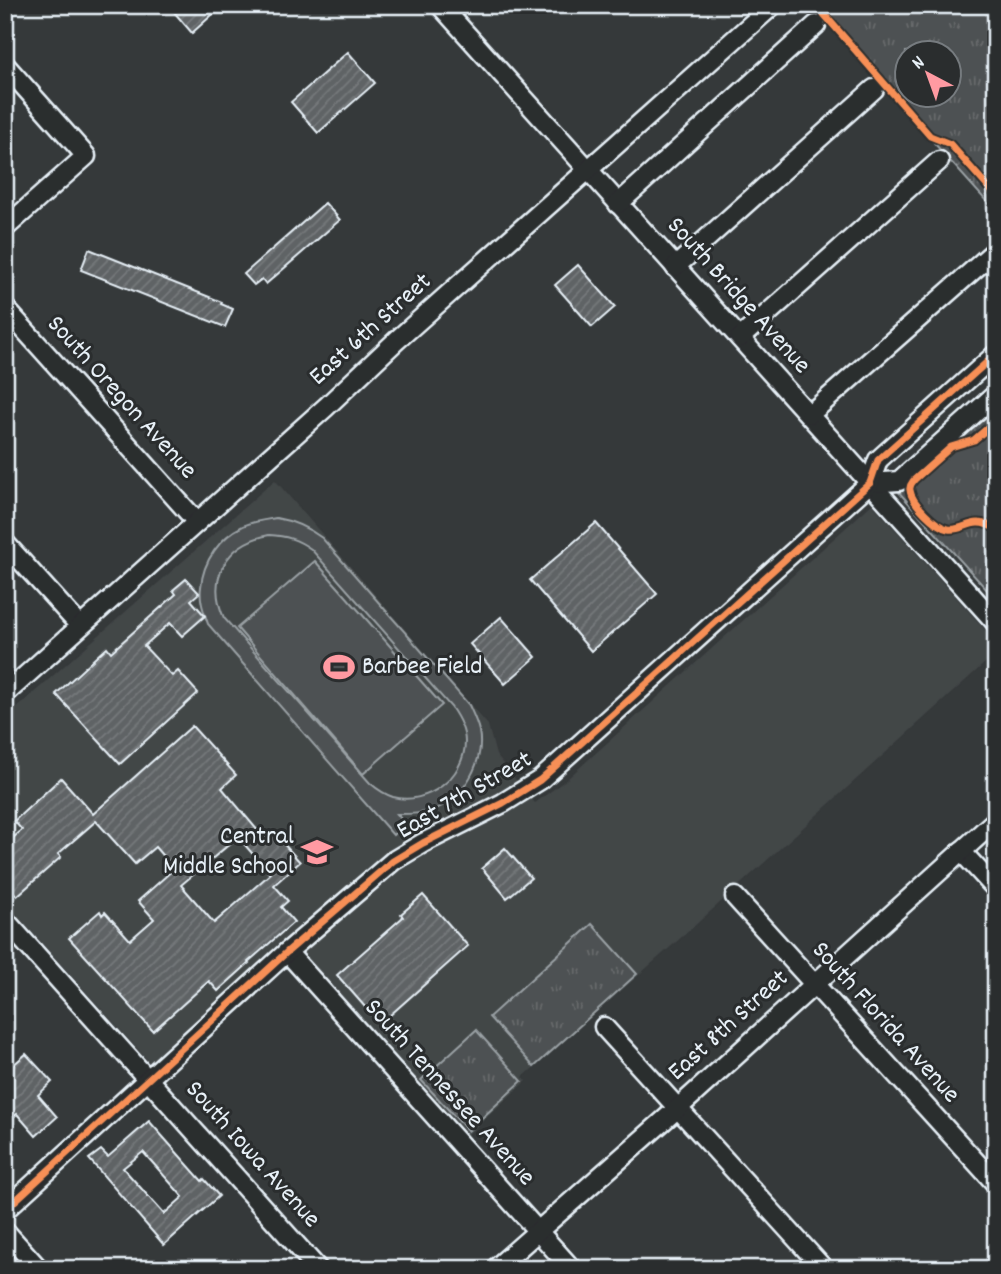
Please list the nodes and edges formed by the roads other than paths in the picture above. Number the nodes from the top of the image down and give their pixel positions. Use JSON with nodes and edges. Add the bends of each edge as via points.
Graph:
{"nodes":[{"id":1,"x":440,"y":5,"type":"edge"},
{"id":2,"x":773,"y":5,"type":"edge"},
{"id":3,"x":816,"y":25,"type":"dead end"},
{"id":4,"x":5,"y":65,"type":"edge"},
{"id":5,"x":874,"y":89,"type":"dead end"},
{"id":6,"x":939,"y":161,"type":"dead end"},
{"id":7,"x":588,"y":171,"type":"junction"},
{"id":8,"x":618,"y":204,"type":"junction"},
{"id":9,"x":5,"y":228,"type":"edge"},
{"id":10,"x":996,"y":250,"type":"edge"},
{"id":11,"x":675,"y":267,"type":"junction"},
{"id":12,"x":5,"y":308,"type":"edge"},
{"id":13,"x":740,"y":338,"type":"junction"},
{"id":14,"x":996,"y":354,"type":"edge"},
{"id":15,"x":996,"y":394,"type":"edge"},
{"id":16,"x":810,"y":414,"type":"junction"},
{"id":17,"x":870,"y":483,"type":"junction"},
{"id":18,"x":197,"y":522,"type":"junction"},
{"id":19,"x":5,"y":543,"type":"edge"},
{"id":20,"x":996,"y":623,"type":"edge"},
{"id":21,"x":80,"y":626,"type":"junction"},
{"id":22,"x":5,"y":694,"type":"edge"},
{"id":23,"x":996,"y":820,"type":"edge"},
{"id":24,"x":961,"y":851,"type":"junction"},
{"id":25,"x":996,"y":889,"type":"edge"},
{"id":26,"x":735,"y":897,"type":"dead end"},
{"id":27,"x":5,"y":920,"type":"edge"},
{"id":28,"x":288,"y":953,"type":"junction"},
{"id":29,"x":814,"y":985,"type":"junction"},
{"id":30,"x":604,"y":1027,"type":"dead end"},
{"id":31,"x":149,"y":1079,"type":"junction"},
{"id":32,"x":678,"y":1108,"type":"junction"},
{"id":33,"x":996,"y":1184,"type":"edge"},
{"id":34,"x":5,"y":1210,"type":"edge"},
{"id":35,"x":5,"y":1231,"type":"edge"},
{"id":36,"x":537,"y":1231,"type":"junction"},
{"id":37,"x":39,"y":1269,"type":"edge"},
{"id":38,"x":318,"y":1269,"type":"edge"},
{"id":39,"x":495,"y":1269,"type":"edge"},
{"id":40,"x":572,"y":1269,"type":"edge"},
{"id":41,"x":824,"y":1269,"type":"edge"}],
"edges":[{"from":1,"to":7,"type":"street","name":"South Bridge Avenue"},
{"from":2,"to":7,"type":"street","name":"East 6th Street"},
{"from":3,"to":8,"type":"street"},
{"from":4,"to":9,"type":"street","via":[[86,156]]},
{"from":5,"to":11,"type":"street"},
{"from":6,"to":13,"type":"street"},
{"from":7,"to":8,"type":"street","name":"South Bridge Avenue"},
{"from":7,"to":18,"type":"street","name":"East 6th Street"},
{"from":8,"to":11,"type":"street","name":"South Bridge Avenue"},
{"from":10,"to":16,"type":"street"},
{"from":11,"to":13,"type":"street","name":"South Bridge Avenue"},
{"from":12,"to":18,"type":"street","name":"South Oregon Avenue"},
{"from":13,"to":16,"type":"street","name":"South Bridge Avenue"},
{"from":14,"to":17,"type":"street","name":"East 7th Street","via":[[878,460]]},
{"from":15,"to":17,"type":"street","via":[[899,481]]},
{"from":16,"to":17,"type":"street","name":"South Bridge Avenue"},
{"from":17,"to":20,"type":"street","name":"South Bridge Avenue"},
{"from":17,"to":28,"type":"street","name":"East 7th Street","via":[[540,780],[393,861]]},
{"from":18,"to":21,"type":"street","name":"East 6th Street"},
{"from":19,"to":21,"type":"street"},
{"from":21,"to":22,"type":"street","name":"East 6th Street"},
{"from":23,"to":24,"type":"street","name":"East 8th Street"},
{"from":24,"to":25,"type":"street"},
{"from":24,"to":29,"type":"street","name":"East 8th Street"},
{"from":26,"to":29,"type":"street","name":"South Florida Avenue"},
{"from":27,"to":31,"type":"street","name":"South Iowa Avenue"},
{"from":28,"to":31,"type":"street","name":"East 7th Street"},
{"from":28,"to":36,"type":"street","name":"South Tennessee Avenue"},
{"from":29,"to":32,"type":"street","name":"East 8th Street"},
{"from":29,"to":33,"type":"street","name":"South Florida Avenue"},
{"from":30,"to":32,"type":"street"},
{"from":31,"to":34,"type":"street","name":"East 7th Street"},
{"from":31,"to":38,"type":"street","name":"South Iowa Avenue"},
{"from":32,"to":36,"type":"street","name":"East 8th Street"},
{"from":32,"to":41,"type":"street"},
{"from":35,"to":37,"type":"street"},
{"from":36,"to":39,"type":"street","name":"East 8th Street"},
{"from":36,"to":40,"type":"street","name":"South Tennessee Avenue"}]}
